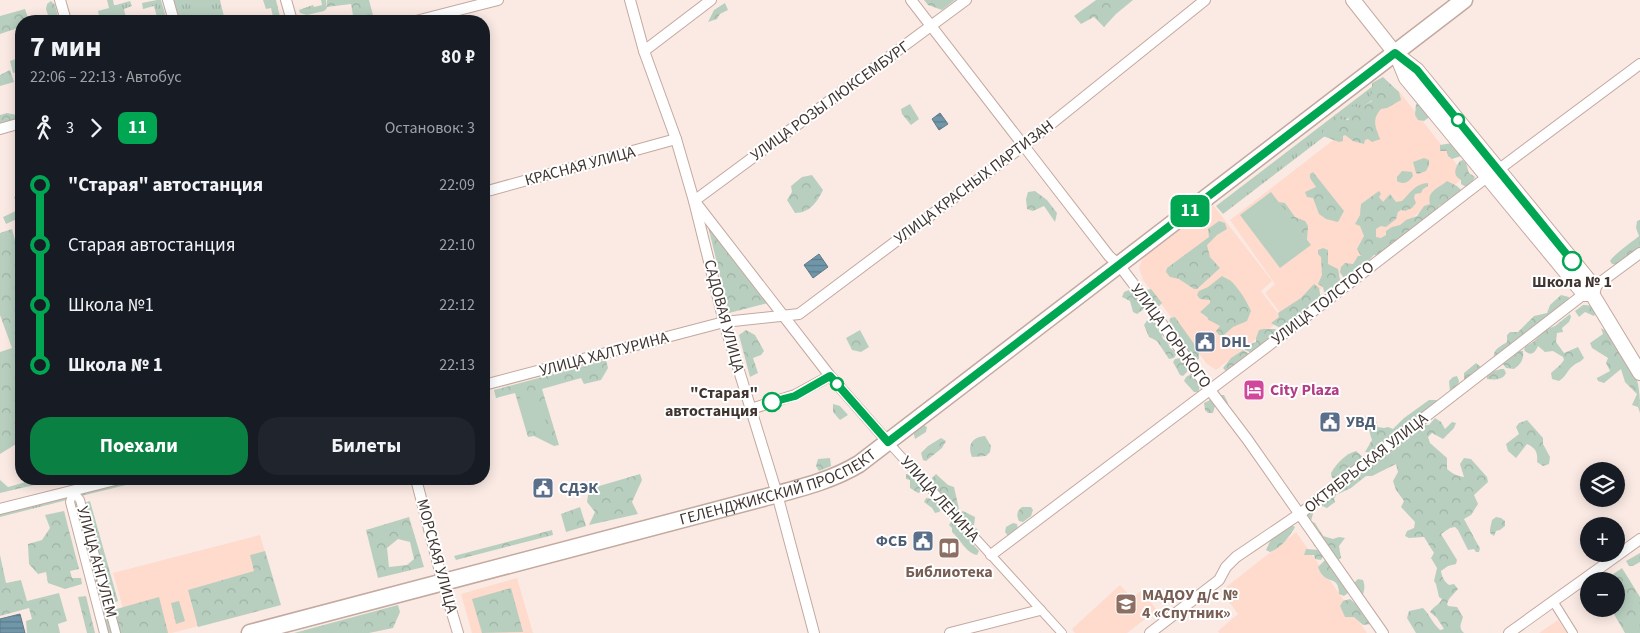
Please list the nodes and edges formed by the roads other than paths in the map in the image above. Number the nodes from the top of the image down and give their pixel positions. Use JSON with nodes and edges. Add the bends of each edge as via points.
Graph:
{"nodes":[{"id":1,"x":60,"y":0,"type":"edge"},
{"id":2,"x":168,"y":0,"type":"edge"},
{"id":3,"x":286,"y":0,"type":"edge"},
{"id":4,"x":498,"y":0,"type":"edge"},
{"id":5,"x":630,"y":0,"type":"edge"},
{"id":6,"x":711,"y":0,"type":"edge"},
{"id":7,"x":911,"y":0,"type":"edge"},
{"id":8,"x":966,"y":0,"type":"edge"},
{"id":9,"x":1206,"y":0,"type":"edge"},
{"id":10,"x":1353,"y":0,"type":"edge"},
{"id":11,"x":1464,"y":0,"type":"edge"},
{"id":12,"x":64,"y":15,"type":"edge"},
{"id":13,"x":172,"y":15,"type":"edge"},
{"id":14,"x":290,"y":15,"type":"edge"},
{"id":15,"x":439,"y":15,"type":"edge"},
{"id":16,"x":932,"y":26,"type":"junction"},
{"id":17,"x":644,"y":52,"type":"junction"},
{"id":18,"x":1395,"y":53,"type":"junction"},
{"id":19,"x":1640,"y":64,"type":"edge"},
{"id":20,"x":15,"y":124,"type":"edge"},
{"id":21,"x":0,"y":128,"type":"edge"},
{"id":22,"x":676,"y":139,"type":"junction"},
{"id":23,"x":1023,"y":146,"type":"junction"},
{"id":24,"x":1493,"y":173,"type":"junction"},
{"id":25,"x":490,"y":190,"type":"edge"},
{"id":26,"x":694,"y":200,"type":"junction"},
{"id":27,"x":1640,"y":253,"type":"edge"},
{"id":28,"x":1119,"y":265,"type":"junction"},
{"id":29,"x":1590,"y":292,"type":"junction"},
{"id":30,"x":784,"y":315,"type":"junction"},
{"id":31,"x":724,"y":322,"type":"junction"},
{"id":32,"x":1640,"y":373,"type":"edge"},
{"id":33,"x":830,"y":376,"type":"junction"},
{"id":34,"x":490,"y":383,"type":"edge"},
{"id":35,"x":1209,"y":389,"type":"junction"},
{"id":36,"x":751,"y":409,"type":"junction"},
{"id":37,"x":888,"y":442,"type":"junction"},
{"id":38,"x":94,"y":485,"type":"edge"},
{"id":39,"x":418,"y":485,"type":"edge"},
{"id":40,"x":73,"y":490,"type":"junction"},
{"id":41,"x":777,"y":494,"type":"junction"},
{"id":42,"x":0,"y":509,"type":"edge"},
{"id":43,"x":1301,"y":513,"type":"junction"},
{"id":44,"x":1640,"y":539,"type":"edge"},
{"id":45,"x":991,"y":555,"type":"junction"},
{"id":46,"x":443,"y":583,"type":"junction"},
{"id":47,"x":1553,"y":601,"type":"junction"},
{"id":48,"x":1040,"y":610,"type":"junction"},
{"id":49,"x":104,"y":633,"type":"edge"},
{"id":50,"x":116,"y":633,"type":"edge"},
{"id":51,"x":250,"y":633,"type":"edge"},
{"id":52,"x":458,"y":633,"type":"edge"},
{"id":53,"x":814,"y":633,"type":"edge"},
{"id":54,"x":950,"y":633,"type":"edge"},
{"id":55,"x":1062,"y":633,"type":"edge"},
{"id":56,"x":1150,"y":633,"type":"edge"},
{"id":57,"x":1384,"y":633,"type":"edge"},
{"id":58,"x":1510,"y":633,"type":"edge"},
{"id":59,"x":1573,"y":633,"type":"edge"}],
"edges":[{"from":1,"to":12,"type":"street"},
{"from":2,"to":13,"type":"street"},
{"from":3,"to":14,"type":"street"},
{"from":4,"to":15,"type":"street"},
{"from":5,"to":17,"type":"street","name":"САДОВАЯ УЛИЦА"},
{"from":6,"to":17,"type":"street"},
{"from":7,"to":16,"type":"street","name":"УЛИЦА ГОРЬКОГО"},
{"from":8,"to":16,"type":"street","name":"УЛИЦА РОЗЫ ЛЮКСЕМБУРГ"},
{"from":9,"to":23,"type":"street","name":"УЛИЦА КРАСНЫХ ПАРТИЗАН"},
{"from":10,"to":18,"type":"main road"},
{"from":11,"to":18,"type":"main road","name":"ГЕЛЕНДЖИКСКИЙ ПРОСПЕКТ"},
{"from":16,"to":23,"type":"street","name":"УЛИЦА ГОРЬКОГО"},
{"from":16,"to":26,"type":"street","name":"УЛИЦА РОЗЫ ЛЮКСЕМБУРГ"},
{"from":17,"to":22,"type":"street","name":"САДОВАЯ УЛИЦА"},
{"from":18,"to":24,"type":"main road","via":[[1406,78]]},
{"from":18,"to":28,"type":"main road","name":"ГЕЛЕНДЖИКСКИЙ ПРОСПЕКТ"},
{"from":19,"to":24,"type":"street","name":"УЛИЦА ТОЛСТОГО"},
{"from":20,"to":21,"type":"street"},
{"from":22,"to":25,"type":"street","name":"КРАСНАЯ УЛИЦА"},
{"from":22,"to":26,"type":"street","name":"САДОВАЯ УЛИЦА"},
{"from":23,"to":28,"type":"street","name":"УЛИЦА ГОРЬКОГО"},
{"from":23,"to":30,"type":"street","name":"УЛИЦА КРАСНЫХ ПАРТИЗАН","via":[[799,314]]},
{"from":24,"to":29,"type":"main road"},
{"from":24,"to":35,"type":"street","name":"УЛИЦА ТОЛСТОГО"},
{"from":26,"to":30,"type":"street","name":"САДОВАЯ УЛИЦА"},
{"from":26,"to":31,"type":"street","name":"САДОВАЯ УЛИЦА"},
{"from":27,"to":29,"type":"street","name":"ОКТЯБРЬСКАЯ УЛИЦА"},
{"from":28,"to":35,"type":"street","name":"УЛИЦА ГОРЬКОГО"},
{"from":28,"to":37,"type":"main road","name":"ГЕЛЕНДЖИКСКИЙ ПРОСПЕКТ"},
{"from":29,"to":32,"type":"main road"},
{"from":29,"to":43,"type":"street","name":"ОКТЯБРЬСКАЯ УЛИЦА"},
{"from":30,"to":31,"type":"street","name":"УЛИЦА КРАСНЫХ ПАРТИЗАН"},
{"from":30,"to":33,"type":"street","name":"УЛИЦА ЛЕНИНА"},
{"from":31,"to":34,"type":"street","name":"УЛИЦА ХАЛТУРИНА"},
{"from":31,"to":36,"type":"street","name":"САДОВАЯ УЛИЦА"},
{"from":33,"to":36,"type":"street","via":[[795,396]]},
{"from":33,"to":37,"type":"street","name":"УЛИЦА ЛЕНИНА"},
{"from":35,"to":43,"type":"street","name":"УЛИЦА ГОРЬКОГО"},
{"from":35,"to":45,"type":"street","name":"УЛИЦА ТОЛСТОГО"},
{"from":36,"to":41,"type":"street","name":"САДОВАЯ УЛИЦА"},
{"from":37,"to":41,"type":"main road","name":"ГЕЛЕНДЖИКСКИЙ ПРОСПЕКТ","via":[[846,472]]},
{"from":37,"to":45,"type":"street","name":"УЛИЦА ЛЕНИНА"},
{"from":38,"to":40,"type":"street"},
{"from":39,"to":46,"type":"street","name":"МОРСКАЯ УЛИЦА"},
{"from":40,"to":42,"type":"street"},
{"from":40,"to":49,"type":"street","name":"УЛИЦА АНГУЛЕМ","via":[[70,502]]},
{"from":40,"to":50,"type":"street","name":"УЛИЦА АНГУЛЕМ","via":[[80,500]]},
{"from":41,"to":46,"type":"main road","name":"ГЕЛЕНДЖИКСКИЙ ПРОСПЕКТ"},
{"from":41,"to":53,"type":"street","name":"САДОВАЯ УЛИЦА"},
{"from":43,"to":56,"type":"street","name":"ОКТЯБРЬСКАЯ УЛИЦА","via":[[1236,557],[1219,580]]},
{"from":43,"to":57,"type":"street","name":"УЛИЦА ГОРЬКОГО"},
{"from":44,"to":47,"type":"street"},
{"from":45,"to":48,"type":"street","name":"УЛИЦА ЛЕНИНА"},
{"from":46,"to":51,"type":"main road","name":"ГЕЛЕНДЖИКСКИЙ ПРОСПЕКТ"},
{"from":46,"to":52,"type":"street","name":"МОРСКАЯ УЛИЦА"},
{"from":47,"to":58,"type":"street"},
{"from":47,"to":59,"type":"street"},
{"from":48,"to":54,"type":"street"},
{"from":48,"to":55,"type":"street","name":"УЛИЦА ЛЕНИНА"}]}
